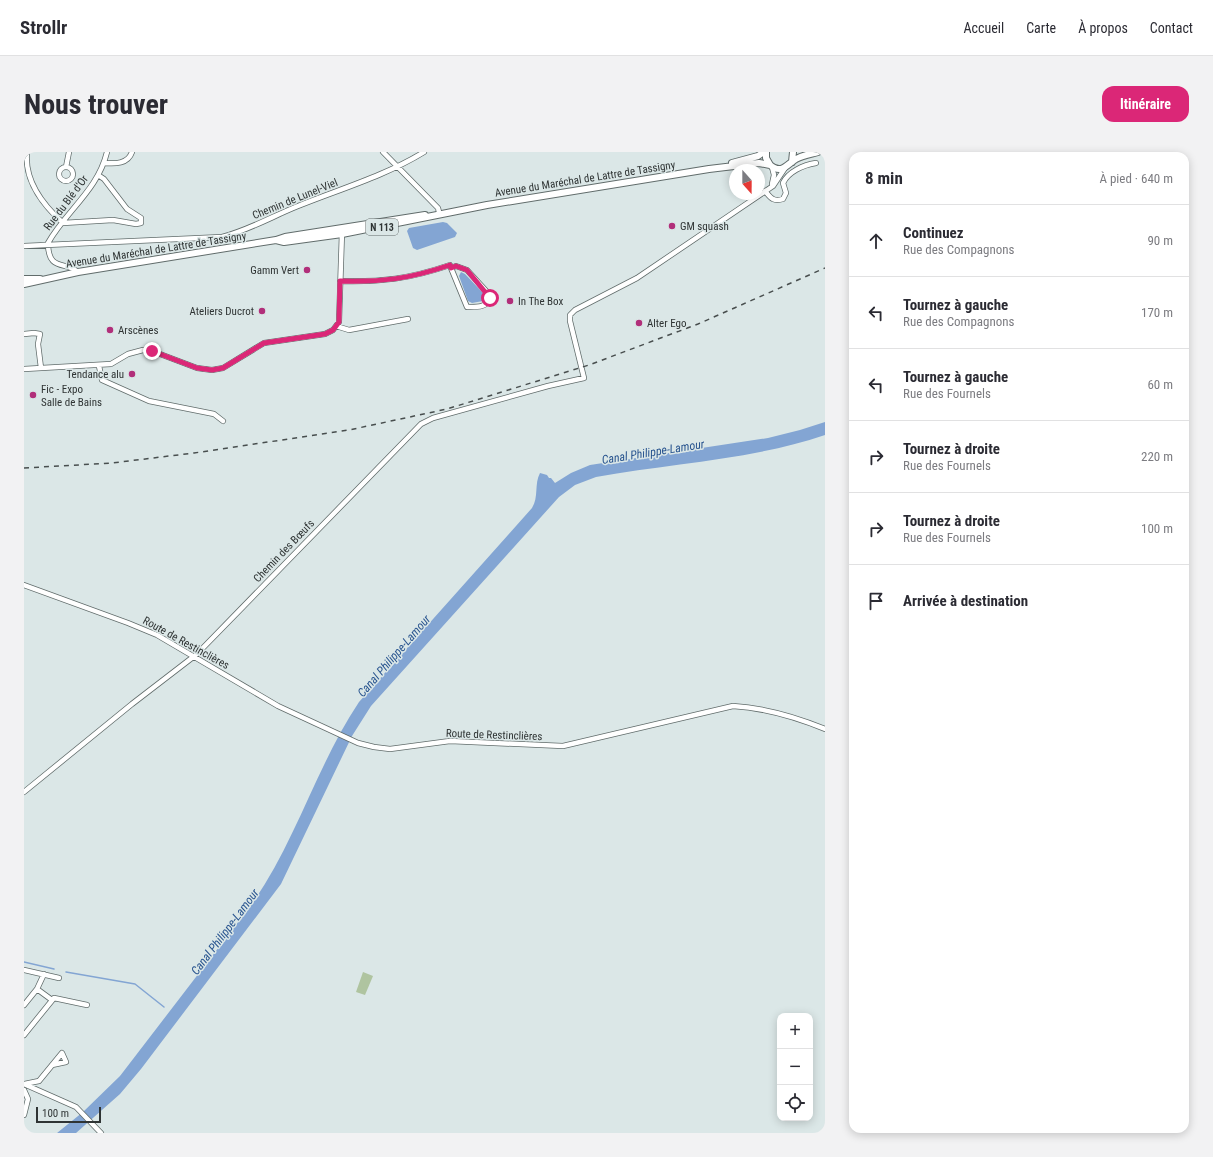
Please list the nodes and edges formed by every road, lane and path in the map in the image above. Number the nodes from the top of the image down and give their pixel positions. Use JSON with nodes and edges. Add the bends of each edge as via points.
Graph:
{"nodes":[{"id":1,"x":27,"y":152,"type":"edge"},
{"id":2,"x":69,"y":152,"type":"edge"},
{"id":3,"x":107,"y":152,"type":"edge"},
{"id":4,"x":132,"y":152,"type":"edge"},
{"id":5,"x":383,"y":152,"type":"edge"},
{"id":6,"x":424,"y":152,"type":"edge"},
{"id":7,"x":765,"y":152,"type":"edge"},
{"id":8,"x":793,"y":152,"type":"edge"},
{"id":9,"x":818,"y":152,"type":"edge"},
{"id":10,"x":792,"y":162,"type":"junction"},
{"id":11,"x":104,"y":163,"type":"junction"},
{"id":12,"x":816,"y":163,"type":"dead end"},
{"id":13,"x":771,"y":166,"type":"junction"},
{"id":14,"x":66,"y":167,"type":"dead end"},
{"id":15,"x":397,"y":167,"type":"junction"},
{"id":16,"x":785,"y":168,"type":"junction"},
{"id":17,"x":709,"y":169,"type":"junction"},
{"id":18,"x":98,"y":175,"type":"junction"},
{"id":19,"x":766,"y":190,"type":"junction"},
{"id":20,"x":487,"y":205,"type":"junction"},
{"id":21,"x":438,"y":212,"type":"junction"},
{"id":22,"x":63,"y":223,"type":"junction"},
{"id":23,"x":342,"y":227,"type":"junction"},
{"id":24,"x":342,"y":234,"type":"junction"},
{"id":25,"x":276,"y":240,"type":"junction"},
{"id":26,"x":47,"y":245,"type":"junction"},
{"id":27,"x":24,"y":246,"type":"edge"},
{"id":28,"x":451,"y":268,"type":"junction"},
{"id":29,"x":78,"y":272,"type":"junction"},
{"id":30,"x":24,"y":279,"type":"edge"},
{"id":31,"x":40,"y":279,"type":"junction"},
{"id":32,"x":340,"y":281,"type":"junction"},
{"id":33,"x":24,"y":284,"type":"edge"},
{"id":34,"x":408,"y":319,"type":"dead end"},
{"id":35,"x":336,"y":326,"type":"junction"},
{"id":36,"x":24,"y":334,"type":"edge"},
{"id":37,"x":99,"y":366,"type":"junction"},
{"id":38,"x":41,"y":368,"type":"junction"},
{"id":39,"x":24,"y":369,"type":"edge"},
{"id":40,"x":223,"y":421,"type":"dead end"},
{"id":41,"x":24,"y":585,"type":"edge"},
{"id":42,"x":192,"y":656,"type":"junction"},
{"id":43,"x":825,"y":729,"type":"edge"},
{"id":44,"x":24,"y":792,"type":"edge"},
{"id":45,"x":24,"y":970,"type":"edge"},
{"id":46,"x":44,"y":974,"type":"junction"},
{"id":47,"x":59,"y":978,"type":"dead end"},
{"id":48,"x":37,"y":989,"type":"junction"},
{"id":49,"x":52,"y":1000,"type":"junction"},
{"id":50,"x":87,"y":1005,"type":"dead end"},
{"id":51,"x":24,"y":1006,"type":"edge"},
{"id":52,"x":24,"y":1035,"type":"edge"},
{"id":53,"x":52,"y":1066,"type":"dead end"},
{"id":54,"x":24,"y":1084,"type":"edge"},
{"id":55,"x":24,"y":1090,"type":"edge"},
{"id":56,"x":24,"y":1115,"type":"edge"},
{"id":57,"x":101,"y":1133,"type":"edge"}],
"edges":[{"from":1,"to":22,"type":"street","via":[[28,172],[35,190]]},
{"from":2,"to":14,"type":"street"},
{"from":3,"to":11,"type":"street","name":"Rue du Blé d'Or"},
{"from":4,"to":11,"type":"street","via":[[130,157],[121,163]]},
{"from":5,"to":15,"type":"street"},
{"from":6,"to":15,"type":"street","name":"Chemin de Lunel-Viel"},
{"from":7,"to":13,"type":"main road"},
{"from":7,"to":17,"type":"main road","name":"Avenue du Maréchal de Lattre de Tassigny","number":"N 113"},
{"from":8,"to":10,"type":"main road"},
{"from":9,"to":10,"type":"main road"},
{"from":10,"to":16,"type":"main road"},
{"from":11,"to":18,"type":"street","name":"Rue du Blé d'Or"},
{"from":12,"to":19,"type":"street","via":[[805,165],[785,177],[783,184],[786,193],[783,199],[772,199]]},
{"from":13,"to":16,"type":"main road","name":"Avenue du Maréchal de Lattre de Tassigny"},
{"from":13,"to":17,"type":"main road","name":"Avenue du Maréchal de Lattre de Tassigny","number":"N 113","via":[[759,163]]},
{"from":13,"to":19,"type":"street","via":[[773,182]]},
{"from":15,"to":21,"type":"street","via":[[438,208]]},
{"from":15,"to":26,"type":"street","name":"Chemin de Lunel-Viel","via":[[287,210],[250,228],[222,237]]},
{"from":16,"to":19,"type":"street","via":[[775,183]]},
{"from":17,"to":20,"type":"main road","name":"Avenue du Maréchal de Lattre de Tassigny","number":"N 113"},
{"from":18,"to":22,"type":"street","name":"Rue du Blé d'Or"},
{"from":18,"to":22,"type":"street","via":[[127,209],[141,218],[142,222],[136,224],[113,220]]},
{"from":19,"to":42,"type":"street","name":"Chemin des Bœufs","via":[[637,278],[570,315],[584,378],[548,386],[421,424],[197,654]]},
{"from":20,"to":21,"type":"main road","name":"Avenue du Maréchal de Lattre de Tassigny","number":"N 113"},
{"from":20,"to":24,"type":"main road","name":"Avenue du Maréchal de Lattre de Tassigny","number":"N 113"},
{"from":21,"to":23,"type":"main road","name":"Avenue du Maréchal de Lattre de Tassigny","number":"N 113"},
{"from":22,"to":26,"type":"street","name":"Rue du Blé d'Or"},
{"from":23,"to":24,"type":"street"},
{"from":23,"to":25,"type":"main road","name":"Avenue du Maréchal de Lattre de Tassigny","number":"N 113"},
{"from":24,"to":25,"type":"main road","name":"Avenue du Maréchal de Lattre de Tassigny","number":"N 113","via":[[284,242]]},
{"from":24,"to":32,"type":"street"},
{"from":25,"to":29,"type":"main road","name":"Avenue du Maréchal de Lattre de Tassigny","number":"N 113"},
{"from":26,"to":27,"type":"street","name":"Chemin de Lunel-Viel"},
{"from":26,"to":29,"type":"street","name":"Rue du Blé d'Or","via":[[55,263]]},
{"from":28,"to":28,"type":"street","via":[[467,307],[485,305],[489,302],[488,293],[467,270],[456,266]]},
{"from":28,"to":32,"type":"street","via":[[450,265],[403,279]]},
{"from":29,"to":31,"type":"main road","name":"Avenue du Maréchal de Lattre de Tassigny","number":"N 113"},
{"from":30,"to":31,"type":"main road","name":"Avenue du Maréchal de Lattre de Tassigny","number":"N 113"},
{"from":31,"to":33,"type":"main road","name":"Avenue du Maréchal de Lattre de Tassigny","number":"N 113"},
{"from":32,"to":35,"type":"street","via":[[339,322]]},
{"from":34,"to":35,"type":"street","via":[[349,330]]},
{"from":35,"to":37,"type":"street","via":[[325,334],[264,343],[223,368],[212,370],[197,368],[143,350]]},
{"from":36,"to":38,"type":"street","via":[[40,334],[38,344]]},
{"from":37,"to":38,"type":"street"},
{"from":37,"to":40,"type":"street","via":[[102,380],[149,401],[214,414]]},
{"from":38,"to":39,"type":"street"},
{"from":41,"to":42,"type":"street","name":"Route de Restinclières","via":[[157,635]]},
{"from":42,"to":43,"type":"street","name":"Route de Restinclières","via":[[278,706],[354,741],[390,749],[450,742],[563,746],[733,706],[793,717]]},
{"from":42,"to":44,"type":"street","name":"Chemin des Bœufs"},
{"from":45,"to":46,"type":"street"},
{"from":46,"to":47,"type":"street"},
{"from":46,"to":48,"type":"street"},
{"from":48,"to":49,"type":"street"},
{"from":48,"to":51,"type":"street"},
{"from":49,"to":50,"type":"street","via":[[54,998]]},
{"from":49,"to":52,"type":"street"},
{"from":53,"to":54,"type":"street","via":[[39,1081]]},
{"from":54,"to":57,"type":"street","via":[[68,1103],[80,1111]]},
{"from":55,"to":56,"type":"street","via":[[28,1099]]}]}
